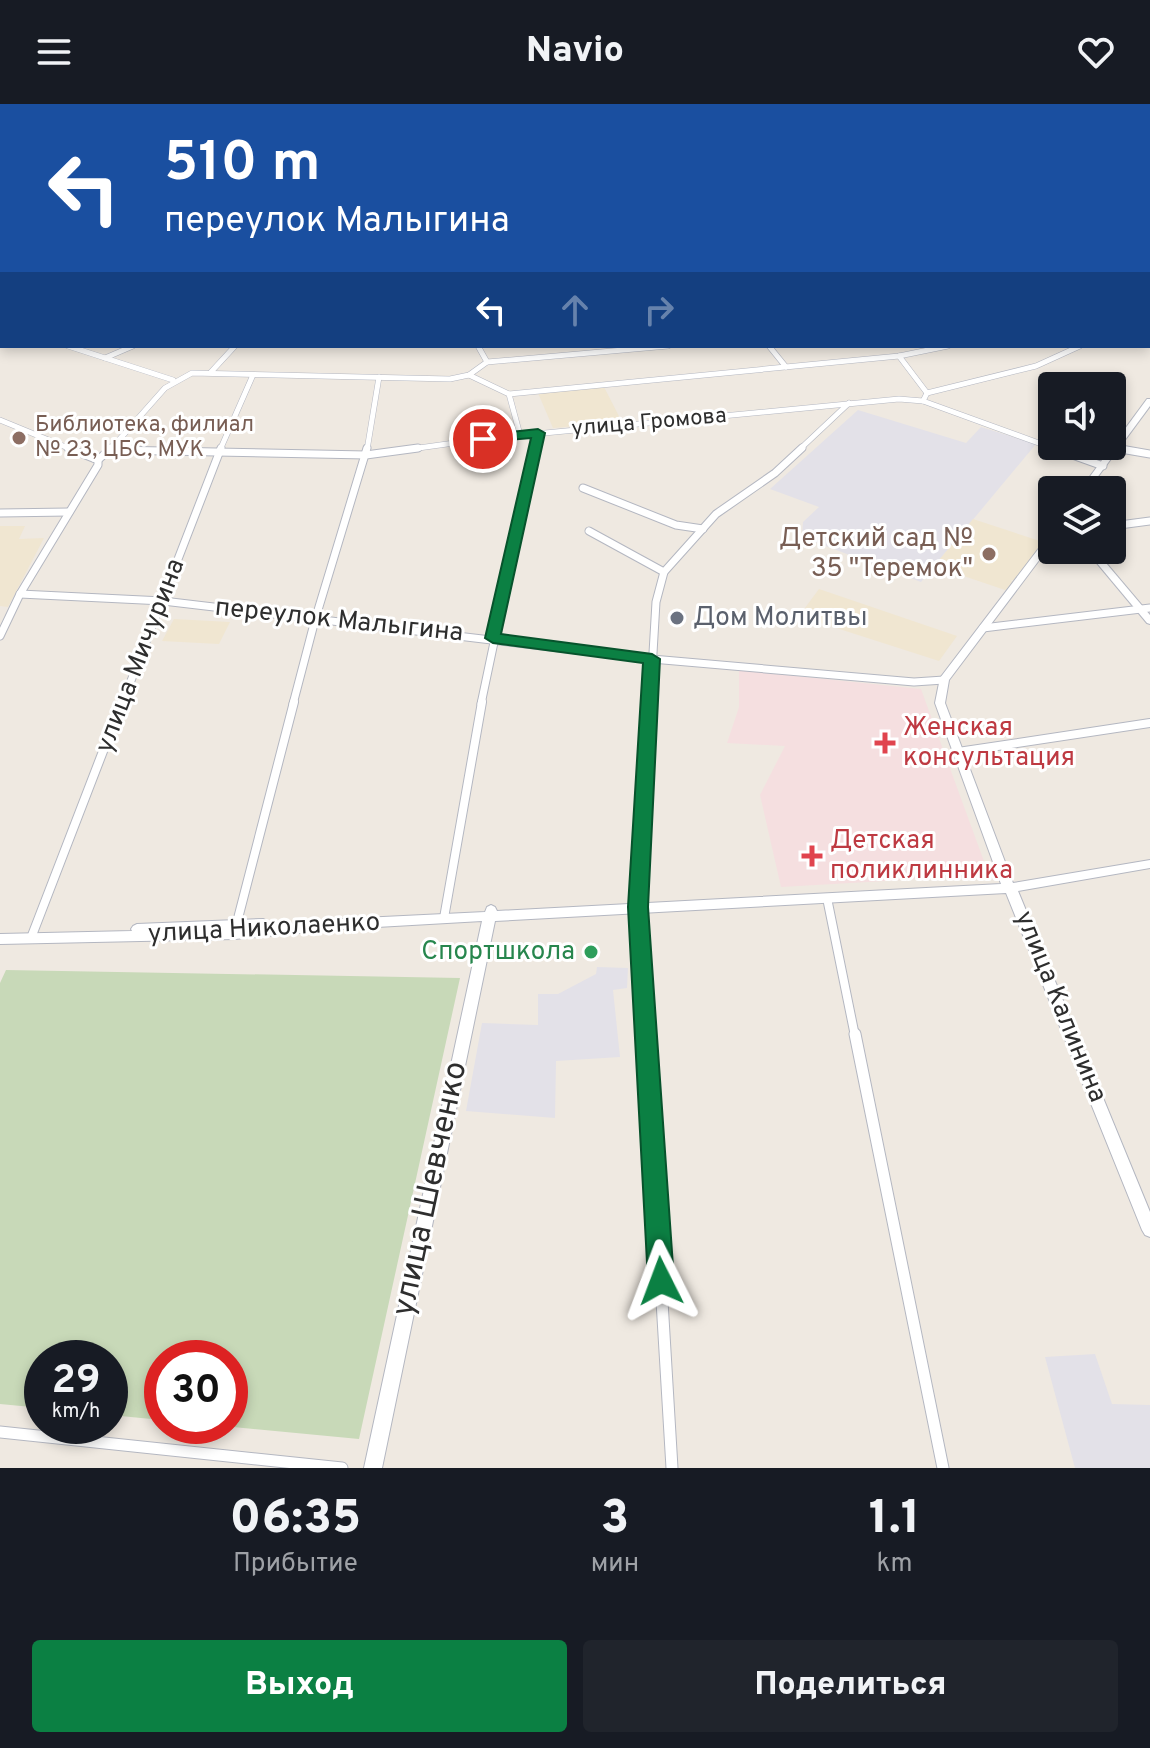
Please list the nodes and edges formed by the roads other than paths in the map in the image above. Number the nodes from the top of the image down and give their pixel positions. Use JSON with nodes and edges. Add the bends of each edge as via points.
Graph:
{"nodes":[{"id":1,"x":74,"y":348,"type":"edge"},
{"id":2,"x":128,"y":348,"type":"edge"},
{"id":3,"x":233,"y":348,"type":"edge"},
{"id":4,"x":479,"y":348,"type":"edge"},
{"id":5,"x":645,"y":348,"type":"edge"},
{"id":6,"x":771,"y":348,"type":"edge"},
{"id":7,"x":1076,"y":348,"type":"edge"},
{"id":8,"x":920,"y":349,"type":"edge"},
{"id":9,"x":899,"y":356,"type":"junction"},
{"id":10,"x":103,"y":358,"type":"junction"},
{"id":11,"x":487,"y":362,"type":"junction"},
{"id":12,"x":786,"y":367,"type":"junction"},
{"id":13,"x":211,"y":372,"type":"junction"},
{"id":14,"x":253,"y":375,"type":"junction"},
{"id":15,"x":469,"y":375,"type":"junction"},
{"id":16,"x":379,"y":377,"type":"junction"},
{"id":17,"x":172,"y":382,"type":"junction"},
{"id":18,"x":927,"y":393,"type":"junction"},
{"id":19,"x":509,"y":394,"type":"junction"},
{"id":20,"x":923,"y":401,"type":"junction"},
{"id":21,"x":849,"y":403,"type":"junction"},
{"id":22,"x":1150,"y":403,"type":"edge"},
{"id":23,"x":0,"y":420,"type":"edge"},
{"id":24,"x":538,"y":433,"type":"junction"},
{"id":25,"x":520,"y":435,"type":"junction"},
{"id":26,"x":1126,"y":435,"type":"edge"},
{"id":27,"x":111,"y":450,"type":"junction"},
{"id":28,"x":1126,"y":450,"type":"edge"},
{"id":29,"x":220,"y":451,"type":"junction"},
{"id":30,"x":1150,"y":454,"type":"edge"},
{"id":31,"x":366,"y":455,"type":"junction"},
{"id":32,"x":94,"y":458,"type":"junction"},
{"id":33,"x":1106,"y":460,"type":"edge"},
{"id":34,"x":1101,"y":466,"type":"junction"},
{"id":35,"x":1095,"y":476,"type":"edge"},
{"id":36,"x":583,"y":488,"type":"dead end"},
{"id":37,"x":69,"y":512,"type":"junction"},
{"id":38,"x":0,"y":513,"type":"edge"},
{"id":39,"x":1150,"y":521,"type":"edge"},
{"id":40,"x":1126,"y":524,"type":"edge"},
{"id":41,"x":703,"y":529,"type":"junction"},
{"id":42,"x":589,"y":531,"type":"dead end"},
{"id":43,"x":1038,"y":558,"type":"edge"},
{"id":44,"x":1103,"y":564,"type":"edge"},
{"id":45,"x":664,"y":572,"type":"junction"},
{"id":46,"x":20,"y":594,"type":"junction"},
{"id":47,"x":163,"y":601,"type":"junction"},
{"id":48,"x":1145,"y":609,"type":"edge"},
{"id":49,"x":315,"y":620,"type":"junction"},
{"id":50,"x":1150,"y":621,"type":"edge"},
{"id":51,"x":986,"y":628,"type":"junction"},
{"id":52,"x":0,"y":636,"type":"edge"},
{"id":53,"x":493,"y":638,"type":"junction"},
{"id":54,"x":652,"y":659,"type":"junction"},
{"id":55,"x":944,"y":680,"type":"junction"},
{"id":56,"x":1150,"y":723,"type":"edge"},
{"id":57,"x":960,"y":752,"type":"junction"},
{"id":58,"x":1149,"y":865,"type":"edge"},
{"id":59,"x":1012,"y":888,"type":"junction"},
{"id":60,"x":827,"y":898,"type":"junction"},
{"id":61,"x":639,"y":904,"type":"junction"},
{"id":62,"x":490,"y":913,"type":"junction"},
{"id":63,"x":445,"y":915,"type":"junction"},
{"id":64,"x":235,"y":930,"type":"junction"},
{"id":65,"x":0,"y":936,"type":"edge"},
{"id":66,"x":33,"y":936,"type":"junction"},
{"id":67,"x":1150,"y":1230,"type":"edge"},
{"id":68,"x":0,"y":1432,"type":"edge"},
{"id":69,"x":342,"y":1468,"type":"edge"},
{"id":70,"x":373,"y":1468,"type":"edge"},
{"id":71,"x":672,"y":1468,"type":"edge"},
{"id":72,"x":943,"y":1468,"type":"edge"}],
"edges":[{"from":1,"to":10,"type":"street"},
{"from":2,"to":10,"type":"street"},
{"from":3,"to":13,"type":"street"},
{"from":4,"to":11,"type":"street"},
{"from":5,"to":11,"type":"street"},
{"from":6,"to":12,"type":"street"},
{"from":7,"to":18,"type":"street","via":[[1036,366]]},
{"from":8,"to":9,"type":"street"},
{"from":9,"to":12,"type":"street"},
{"from":9,"to":18,"type":"street"},
{"from":10,"to":17,"type":"street"},
{"from":11,"to":15,"type":"street"},
{"from":12,"to":19,"type":"street"},
{"from":13,"to":14,"type":"street"},
{"from":13,"to":17,"type":"street"},
{"from":14,"to":16,"type":"street"},
{"from":14,"to":29,"type":"street","name":"улица Мичурина"},
{"from":15,"to":16,"type":"street"},
{"from":15,"to":19,"type":"street"},
{"from":16,"to":31,"type":"street"},
{"from":17,"to":27,"type":"street"},
{"from":18,"to":20,"type":"street"},
{"from":19,"to":25,"type":"street"},
{"from":20,"to":21,"type":"street","name":"улица Громова"},
{"from":20,"to":34,"type":"street","name":"улица Громова"},
{"from":21,"to":24,"type":"street","name":"улица Громова"},
{"from":21,"to":41,"type":"street","via":[[775,473]]},
{"from":22,"to":26,"type":"main road"},
{"from":23,"to":32,"type":"street"},
{"from":24,"to":25,"type":"street","name":"улица Громова"},
{"from":24,"to":53,"type":"street"},
{"from":25,"to":31,"type":"street","name":"улица Громова"},
{"from":27,"to":29,"type":"street","name":"улица Громова"},
{"from":27,"to":32,"type":"street"},
{"from":28,"to":30,"type":"street"},
{"from":29,"to":31,"type":"street","name":"улица Громова"},
{"from":29,"to":47,"type":"street","name":"улица Мичурина"},
{"from":31,"to":49,"type":"street"},
{"from":32,"to":37,"type":"street","via":[[95,473]]},
{"from":33,"to":34,"type":"main road"},
{"from":34,"to":35,"type":"main road"},
{"from":36,"to":41,"type":"street","via":[[676,525]]},
{"from":37,"to":38,"type":"street"},
{"from":37,"to":46,"type":"street"},
{"from":39,"to":40,"type":"street"},
{"from":41,"to":45,"type":"street"},
{"from":42,"to":45,"type":"street"},
{"from":43,"to":51,"type":"main road"},
{"from":44,"to":48,"type":"main road"},
{"from":45,"to":54,"type":"street"},
{"from":46,"to":47,"type":"street","name":"переулок Малыгина"},
{"from":46,"to":52,"type":"street"},
{"from":47,"to":49,"type":"street","name":"переулок Малыгина"},
{"from":47,"to":66,"type":"street","name":"улица Мичурина"},
{"from":48,"to":50,"type":"main road"},
{"from":48,"to":51,"type":"street"},
{"from":49,"to":53,"type":"street","name":"переулок Малыгина"},
{"from":49,"to":64,"type":"street"},
{"from":51,"to":55,"type":"main road"},
{"from":51,"to":57,"type":"main road","via":[[948,682],[945,704]]},
{"from":53,"to":54,"type":"street","name":"переулок Малыгина"},
{"from":53,"to":63,"type":"street"},
{"from":54,"to":55,"type":"street","name":"переулок Малыгина","via":[[914,682]]},
{"from":54,"to":61,"type":"street"},
{"from":55,"to":57,"type":"main road","via":[[940,703]]},
{"from":56,"to":57,"type":"street"},
{"from":57,"to":59,"type":"main road","name":"улица Калинина"},
{"from":58,"to":59,"type":"main road"},
{"from":59,"to":60,"type":"main road","name":"улица Николаенко"},
{"from":59,"to":61,"type":"main road","name":"улица Николаенко"},
{"from":59,"to":67,"type":"main road","name":"улица Калинина"},
{"from":60,"to":61,"type":"main road","name":"улица Николаенко"},
{"from":60,"to":72,"type":"street"},
{"from":61,"to":62,"type":"main road","name":"улица Николаенко"},
{"from":61,"to":71,"type":"street"},
{"from":62,"to":63,"type":"main road","name":"улица Николаенко"},
{"from":62,"to":70,"type":"main road","name":"улица Шевченко"},
{"from":63,"to":64,"type":"main road","name":"улица Николаенко"},
{"from":64,"to":66,"type":"main road","name":"улица Николаенко"},
{"from":65,"to":66,"type":"main road","name":"улица Николаенко"},
{"from":68,"to":69,"type":"street"}]}
